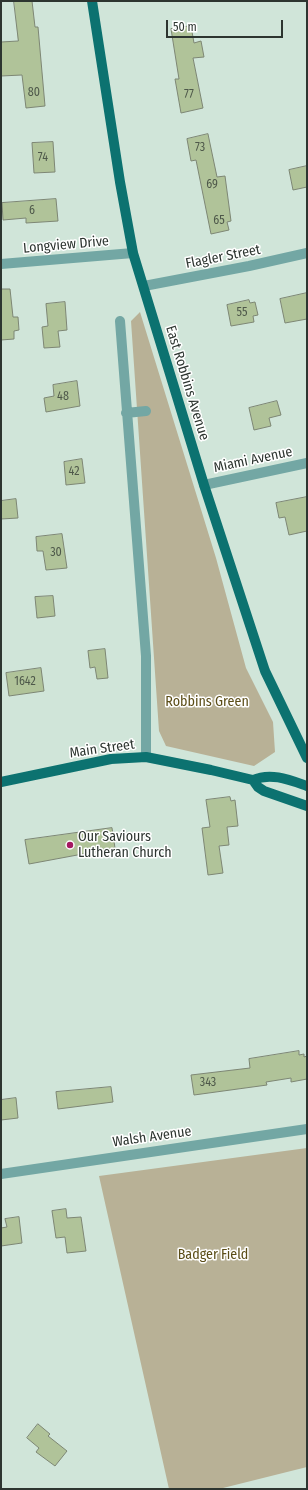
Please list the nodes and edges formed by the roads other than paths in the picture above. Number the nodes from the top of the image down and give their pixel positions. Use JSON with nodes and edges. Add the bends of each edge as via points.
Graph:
{"nodes":[{"id":1,"x":92,"y":1,"type":"edge"},
{"id":2,"x":134,"y":253,"type":"junction"},
{"id":3,"x":307,"y":253,"type":"edge"},
{"id":4,"x":1,"y":264,"type":"edge"},
{"id":5,"x":144,"y":286,"type":"junction"},
{"id":6,"x":120,"y":321,"type":"dead end"},
{"id":7,"x":146,"y":411,"type":"dead end"},
{"id":8,"x":126,"y":413,"type":"junction"},
{"id":9,"x":307,"y":463,"type":"edge"},
{"id":10,"x":204,"y":485,"type":"junction"},
{"id":11,"x":146,"y":757,"type":"junction"},
{"id":12,"x":307,"y":758,"type":"edge"},
{"id":13,"x":253,"y":780,"type":"junction"},
{"id":14,"x":1,"y":782,"type":"edge"},
{"id":15,"x":307,"y":786,"type":"edge"},
{"id":16,"x":307,"y":806,"type":"edge"},
{"id":17,"x":307,"y":1129,"type":"edge"},
{"id":18,"x":1,"y":1174,"type":"edge"}],
"edges":[{"from":1,"to":2,"type":"main road","name":"East Robbins Avenue","via":[[120,182]]},
{"from":2,"to":4,"type":"street","name":"Longview Drive"},
{"from":2,"to":5,"type":"main road","name":"East Robbins Avenue"},
{"from":3,"to":5,"type":"street","name":"Flagler Street"},
{"from":5,"to":10,"type":"main road","name":"East Robbins Avenue"},
{"from":6,"to":8,"type":"street"},
{"from":7,"to":8,"type":"street"},
{"from":8,"to":11,"type":"street","via":[[146,656]]},
{"from":9,"to":10,"type":"street","name":"Miami Avenue"},
{"from":10,"to":12,"type":"main road","name":"East Robbins Avenue","via":[[265,671]]},
{"from":11,"to":13,"type":"main road","name":"Main Street"},
{"from":11,"to":14,"type":"main road","name":"Main Street","via":[[111,759]]},
{"from":13,"to":15,"type":"main road","via":[[266,776],[275,777]]},
{"from":13,"to":16,"type":"main road","via":[[258,788],[264,791]]},
{"from":17,"to":18,"type":"street","name":"Walsh Avenue"}]}
